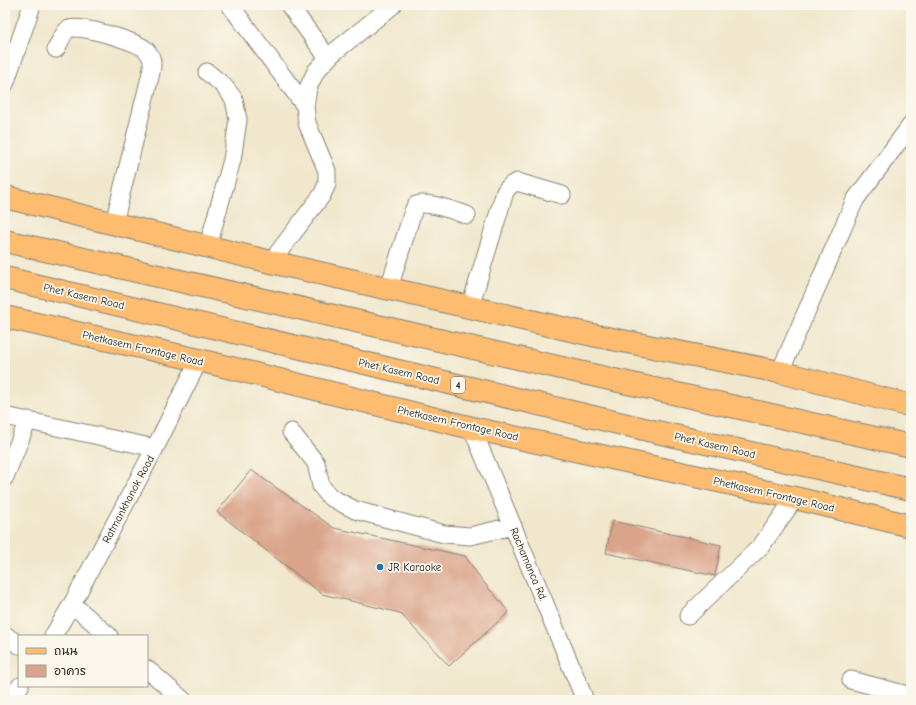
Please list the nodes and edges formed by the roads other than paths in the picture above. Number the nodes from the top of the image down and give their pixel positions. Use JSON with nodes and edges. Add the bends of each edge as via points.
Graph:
{"nodes":[{"id":1,"x":32,"y":5,"type":"edge"},
{"id":2,"x":230,"y":5,"type":"edge"},
{"id":3,"x":289,"y":5,"type":"edge"},
{"id":4,"x":393,"y":5,"type":"edge"},
{"id":5,"x":56,"y":49,"type":"dead end"},
{"id":6,"x":328,"y":58,"type":"junction"},
{"id":7,"x":207,"y":72,"type":"dead end"},
{"id":8,"x":5,"y":84,"type":"edge"},
{"id":9,"x":305,"y":106,"type":"junction"},
{"id":10,"x":911,"y":125,"type":"edge"},
{"id":11,"x":562,"y":195,"type":"dead end"},
{"id":12,"x":5,"y":197,"type":"edge"},
{"id":13,"x":467,"y":215,"type":"dead end"},
{"id":14,"x":114,"y":223,"type":"junction"},
{"id":15,"x":5,"y":241,"type":"edge"},
{"id":16,"x":208,"y":246,"type":"junction"},
{"id":17,"x":271,"y":262,"type":"junction"},
{"id":18,"x":5,"y":278,"type":"edge"},
{"id":19,"x":389,"y":288,"type":"junction"},
{"id":20,"x":470,"y":307,"type":"junction"},
{"id":21,"x":5,"y":317,"type":"edge"},
{"id":22,"x":199,"y":360,"type":"junction"},
{"id":23,"x":780,"y":372,"type":"junction"},
{"id":24,"x":911,"y":406,"type":"edge"},
{"id":25,"x":5,"y":416,"type":"edge"},
{"id":26,"x":28,"y":420,"type":"junction"},
{"id":27,"x":472,"y":428,"type":"junction"},
{"id":28,"x":292,"y":432,"type":"dead end"},
{"id":29,"x":911,"y":446,"type":"edge"},
{"id":30,"x":155,"y":448,"type":"junction"},
{"id":31,"x":5,"y":477,"type":"edge"},
{"id":32,"x":911,"y":489,"type":"edge"},
{"id":33,"x":795,"y":498,"type":"junction"},
{"id":34,"x":513,"y":526,"type":"junction"},
{"id":35,"x":911,"y":526,"type":"edge"},
{"id":36,"x":72,"y":604,"type":"junction"},
{"id":37,"x":688,"y":616,"type":"dead end"},
{"id":38,"x":5,"y":635,"type":"edge"},
{"id":39,"x":54,"y":635,"type":"edge"},
{"id":40,"x":108,"y":635,"type":"edge"},
{"id":41,"x":18,"y":644,"type":"edge"},
{"id":42,"x":148,"y":670,"type":"edge"},
{"id":43,"x":851,"y":680,"type":"dead end"},
{"id":44,"x":19,"y":687,"type":"edge"},
{"id":45,"x":911,"y":696,"type":"edge"},
{"id":46,"x":10,"y":700,"type":"edge"},
{"id":47,"x":183,"y":700,"type":"edge"},
{"id":48,"x":585,"y":700,"type":"edge"}],
"edges":[{"from":1,"to":8,"type":"street"},
{"from":2,"to":9,"type":"street"},
{"from":3,"to":6,"type":"street"},
{"from":4,"to":6,"type":"street"},
{"from":5,"to":14,"type":"street","via":[[65,32],[73,28],[99,32],[140,46],[149,54],[152,61]]},
{"from":6,"to":9,"type":"street","via":[[316,71],[308,88]]},
{"from":7,"to":16,"type":"street","via":[[223,85],[234,99],[238,120],[232,160]]},
{"from":9,"to":17,"type":"street","via":[[307,123],[327,171],[327,184],[322,195]]},
{"from":10,"to":23,"type":"street","via":[[855,200]]},
{"from":11,"to":20,"type":"street","via":[[517,182],[508,187]]},
{"from":12,"to":14,"type":"main road"},
{"from":13,"to":19,"type":"street","via":[[435,206],[416,204]]},
{"from":14,"to":16,"type":"main road"},
{"from":15,"to":29,"type":"main road"},
{"from":16,"to":17,"type":"main road"},
{"from":17,"to":19,"type":"main road"},
{"from":18,"to":32,"type":"main road","name":"Phet Kasem Road","number":"4","via":[[648,430]]},
{"from":19,"to":20,"type":"main road"},
{"from":20,"to":23,"type":"main road","via":[[597,336]]},
{"from":21,"to":22,"type":"main road","name":"Phetkasem Frontage Road"},
{"from":22,"to":27,"type":"main road","name":"Phetkasem Frontage Road"},
{"from":22,"to":30,"type":"street","name":"Ratmankhanok Road"},
{"from":23,"to":24,"type":"main road"},
{"from":25,"to":26,"type":"street"},
{"from":26,"to":30,"type":"street"},
{"from":26,"to":31,"type":"street"},
{"from":27,"to":33,"type":"main road","name":"Phetkasem Frontage Road"},
{"from":27,"to":34,"type":"street","name":"Rachamanca Rd."},
{"from":28,"to":34,"type":"street","via":[[316,463],[321,486],[330,498],[355,510],[444,534],[470,536]]},
{"from":30,"to":36,"type":"street","name":"Ratmankhanok Road"},
{"from":33,"to":35,"type":"main road","name":"Phetkasem Frontage Road"},
{"from":33,"to":37,"type":"street","via":[[761,546]]},
{"from":34,"to":48,"type":"street","name":"Rachamanca Rd."},
{"from":36,"to":39,"type":"street","name":"Ratmankhanok Road"},
{"from":36,"to":40,"type":"street"},
{"from":38,"to":41,"type":"street"},
{"from":42,"to":47,"type":"street"},
{"from":43,"to":45,"type":"street"},
{"from":44,"to":46,"type":"street"}]}
